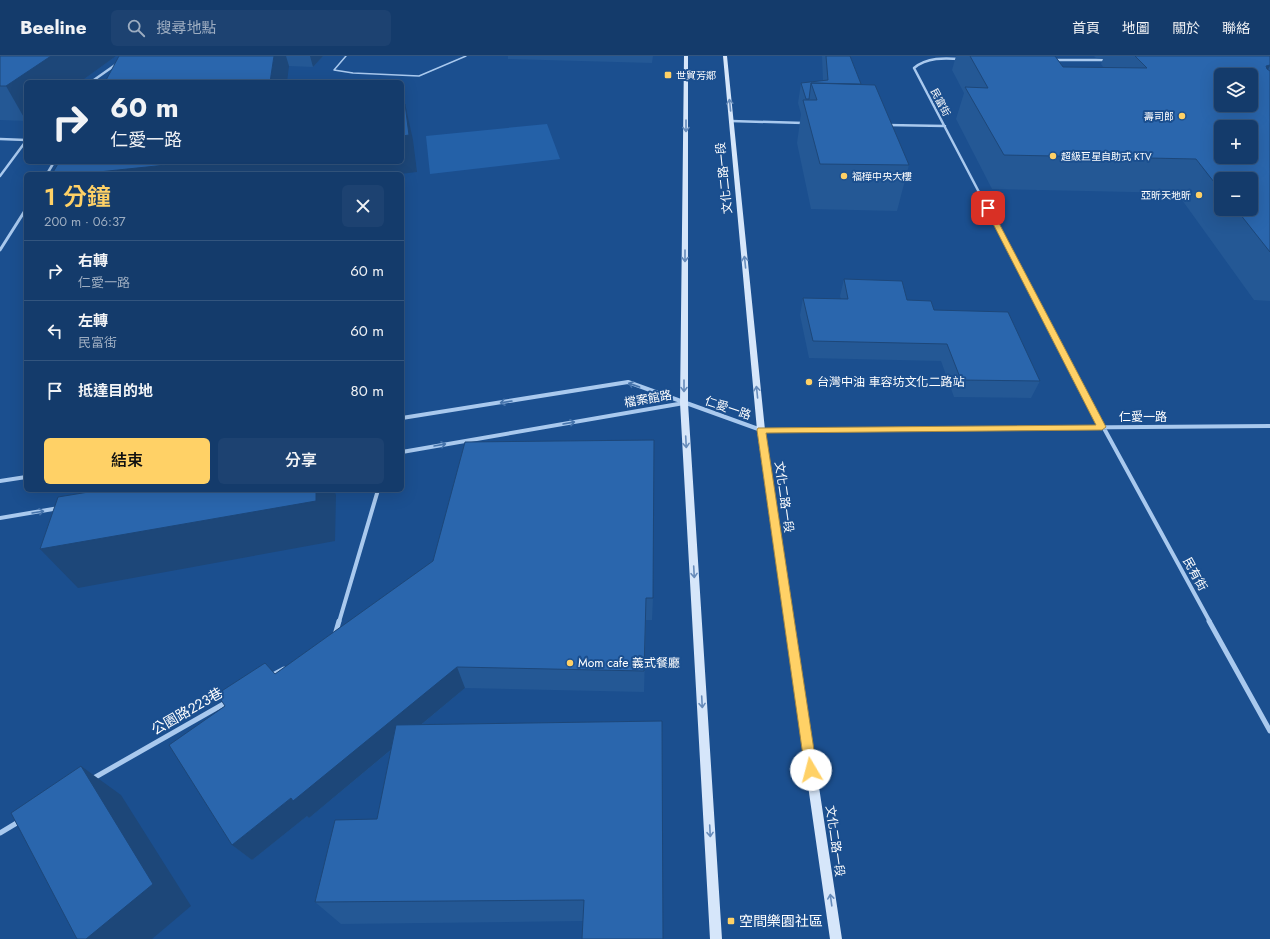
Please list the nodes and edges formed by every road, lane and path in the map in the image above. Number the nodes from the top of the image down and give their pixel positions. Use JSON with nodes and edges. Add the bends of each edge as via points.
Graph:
{"nodes":[{"id":1,"x":346,"y":56,"type":"edge"},
{"id":2,"x":466,"y":56,"type":"edge"},
{"id":3,"x":686,"y":56,"type":"edge"},
{"id":4,"x":725,"y":56,"type":"edge"},
{"id":5,"x":1070,"y":56,"type":"edge"},
{"id":6,"x":964,"y":58,"type":"dead end"},
{"id":7,"x":1050,"y":60,"type":"edge"},
{"id":8,"x":1074,"y":60,"type":"junction"},
{"id":9,"x":122,"y":61,"type":"edge"},
{"id":10,"x":1112,"y":61,"type":"dead end"},
{"id":11,"x":94,"y":80,"type":"edge"},
{"id":12,"x":731,"y":122,"type":"junction"},
{"id":13,"x":810,"y":123,"type":"edge"},
{"id":14,"x":882,"y":124,"type":"edge"},
{"id":15,"x":945,"y":126,"type":"junction"},
{"id":16,"x":0,"y":139,"type":"edge"},
{"id":17,"x":24,"y":140,"type":"edge"},
{"id":18,"x":24,"y":143,"type":"edge"},
{"id":19,"x":0,"y":176,"type":"edge"},
{"id":20,"x":24,"y":212,"type":"edge"},
{"id":21,"x":0,"y":250,"type":"edge"},
{"id":22,"x":684,"y":403,"type":"junction"},
{"id":23,"x":404,"y":418,"type":"edge"},
{"id":24,"x":1270,"y":426,"type":"edge"},
{"id":25,"x":1102,"y":427,"type":"junction"},
{"id":26,"x":761,"y":430,"type":"junction"},
{"id":27,"x":404,"y":452,"type":"edge"},
{"id":28,"x":24,"y":477,"type":"edge"},
{"id":29,"x":0,"y":481,"type":"edge"},
{"id":30,"x":377,"y":492,"type":"edge"},
{"id":31,"x":62,"y":508,"type":"edge"},
{"id":32,"x":0,"y":518,"type":"edge"},
{"id":33,"x":334,"y":640,"type":"edge"},
{"id":34,"x":286,"y":667,"type":"edge"},
{"id":35,"x":266,"y":679,"type":"edge"},
{"id":36,"x":232,"y":699,"type":"edge"},
{"id":37,"x":1270,"y":731,"type":"edge"},
{"id":38,"x":89,"y":781,"type":"edge"},
{"id":39,"x":27,"y":817,"type":"edge"},
{"id":40,"x":0,"y":833,"type":"edge"},
{"id":41,"x":716,"y":939,"type":"edge"},
{"id":42,"x":836,"y":939,"type":"edge"}],
"edges":[{"from":1,"to":2,"type":"lane","via":[[334,70],[420,76]]},
{"from":3,"to":22,"type":"street","one_way":true},
{"from":12,"to":4,"type":"street","name":"文化二路一段","one_way":true},
{"from":5,"to":8,"type":"street"},
{"from":6,"to":15,"type":"street","name":"民富街","via":[[930,59],[918,63],[914,68]]},
{"from":7,"to":8,"type":"street"},
{"from":8,"to":10,"type":"street"},
{"from":9,"to":11,"type":"street"},
{"from":12,"to":13,"type":"street"},
{"from":26,"to":12,"type":"street","name":"文化二路一段","one_way":true},
{"from":14,"to":15,"type":"street"},
{"from":15,"to":25,"type":"street","name":"民富街"},
{"from":16,"to":17,"type":"street"},
{"from":18,"to":19,"type":"street"},
{"from":20,"to":21,"type":"street"},
{"from":22,"to":23,"type":"street","name":"檔案館路","one_way":true,"via":[[628,382]]},
{"from":22,"to":26,"type":"street","name":"仁愛一路"},
{"from":27,"to":22,"type":"street","name":"檔案館路","one_way":true},
{"from":22,"to":41,"type":"street","one_way":true},
{"from":24,"to":25,"type":"street","name":"仁愛一路"},
{"from":25,"to":26,"type":"street","name":"仁愛一路"},
{"from":25,"to":37,"type":"street","name":"民有街"},
{"from":42,"to":26,"type":"street","name":"文化二路一段","one_way":true},
{"from":28,"to":29,"type":"street"},
{"from":30,"to":33,"type":"street"},
{"from":32,"to":31,"type":"street","one_way":true},
{"from":34,"to":35,"type":"street"},
{"from":36,"to":38,"type":"street","name":"公園路223巷"},
{"from":39,"to":40,"type":"street"}]}
